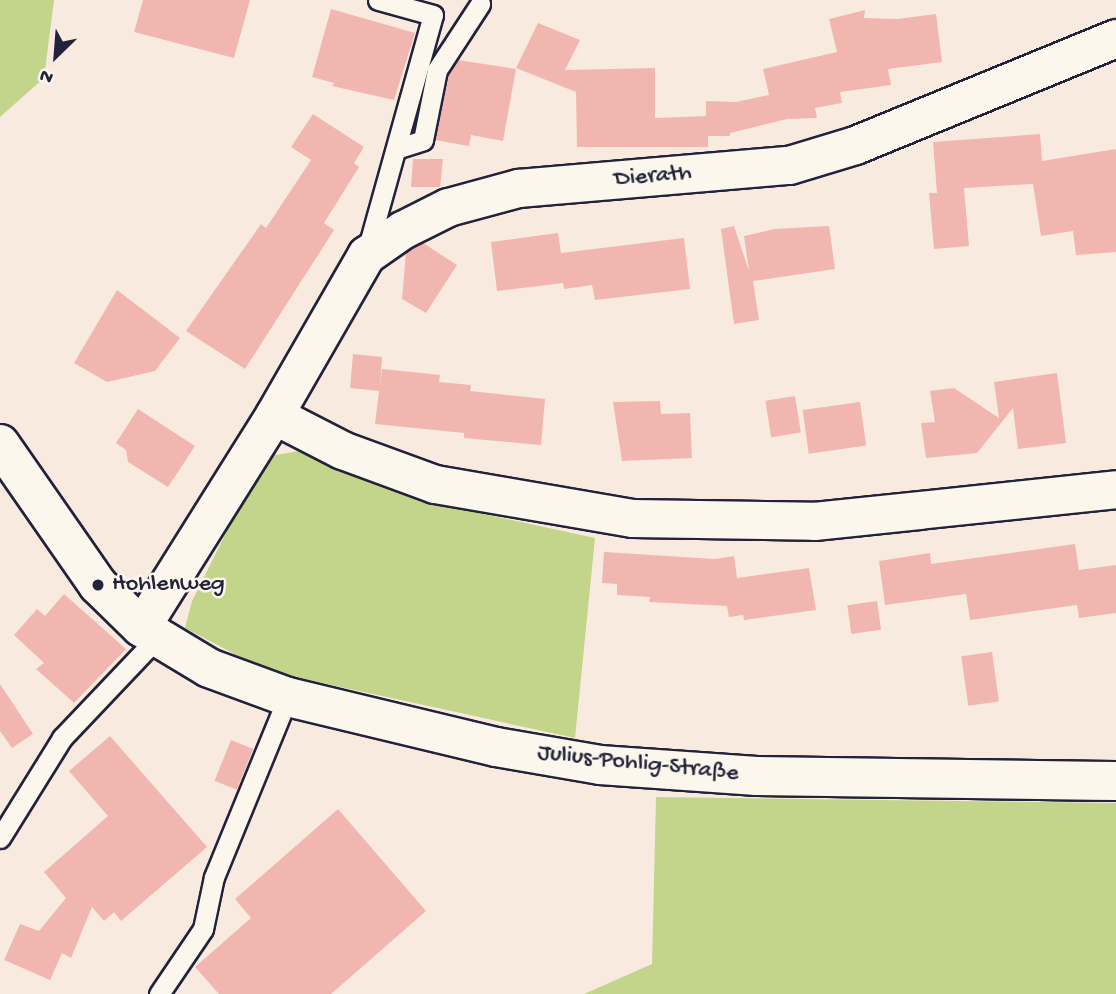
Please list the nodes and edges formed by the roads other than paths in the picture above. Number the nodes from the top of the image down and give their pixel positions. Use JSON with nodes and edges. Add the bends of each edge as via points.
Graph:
{"nodes":[{"id":1,"x":379,"y":0,"type":"edge"},
{"id":2,"x":480,"y":4,"type":"dead end"},
{"id":3,"x":1116,"y":38,"type":"edge"},
{"id":4,"x":396,"y":149,"type":"junction"},
{"id":5,"x":366,"y":255,"type":"junction"},
{"id":6,"x":274,"y":415,"type":"junction"},
{"id":7,"x":0,"y":444,"type":"edge"},
{"id":8,"x":1116,"y":489,"type":"edge"},
{"id":9,"x":149,"y":633,"type":"junction"},
{"id":10,"x":288,"y":697,"type":"junction"},
{"id":11,"x":1116,"y":780,"type":"edge"},
{"id":12,"x":0,"y":838,"type":"edge"},
{"id":13,"x":159,"y":994,"type":"edge"}],
"edges":[{"from":1,"to":4,"type":"lane","via":[[433,15]]},
{"from":2,"to":4,"type":"lane","via":[[437,70],[423,140]]},
{"from":3,"to":5,"type":"street","name":"Dierath","via":[[855,145],[789,165],[518,188],[448,207]]},
{"from":4,"to":5,"type":"lane"},
{"from":5,"to":6,"type":"street","name":"Dierath"},
{"from":6,"to":8,"type":"street","via":[[342,450],[435,484],[632,518],[814,521]]},
{"from":6,"to":9,"type":"street","name":"Dierath"},
{"from":7,"to":9,"type":"street","name":"Julius-Pohlig-Straße","via":[[98,585]]},
{"from":9,"to":10,"type":"street","name":"Julius-Pohlig-Straße","via":[[209,668]]},
{"from":9,"to":12,"type":"lane","via":[[62,738]]},
{"from":10,"to":11,"type":"street","name":"Julius-Pohlig-Straße","via":[[496,747],[600,765],[757,776]]},
{"from":10,"to":13,"type":"lane","via":[[214,877],[202,929]]}]}
